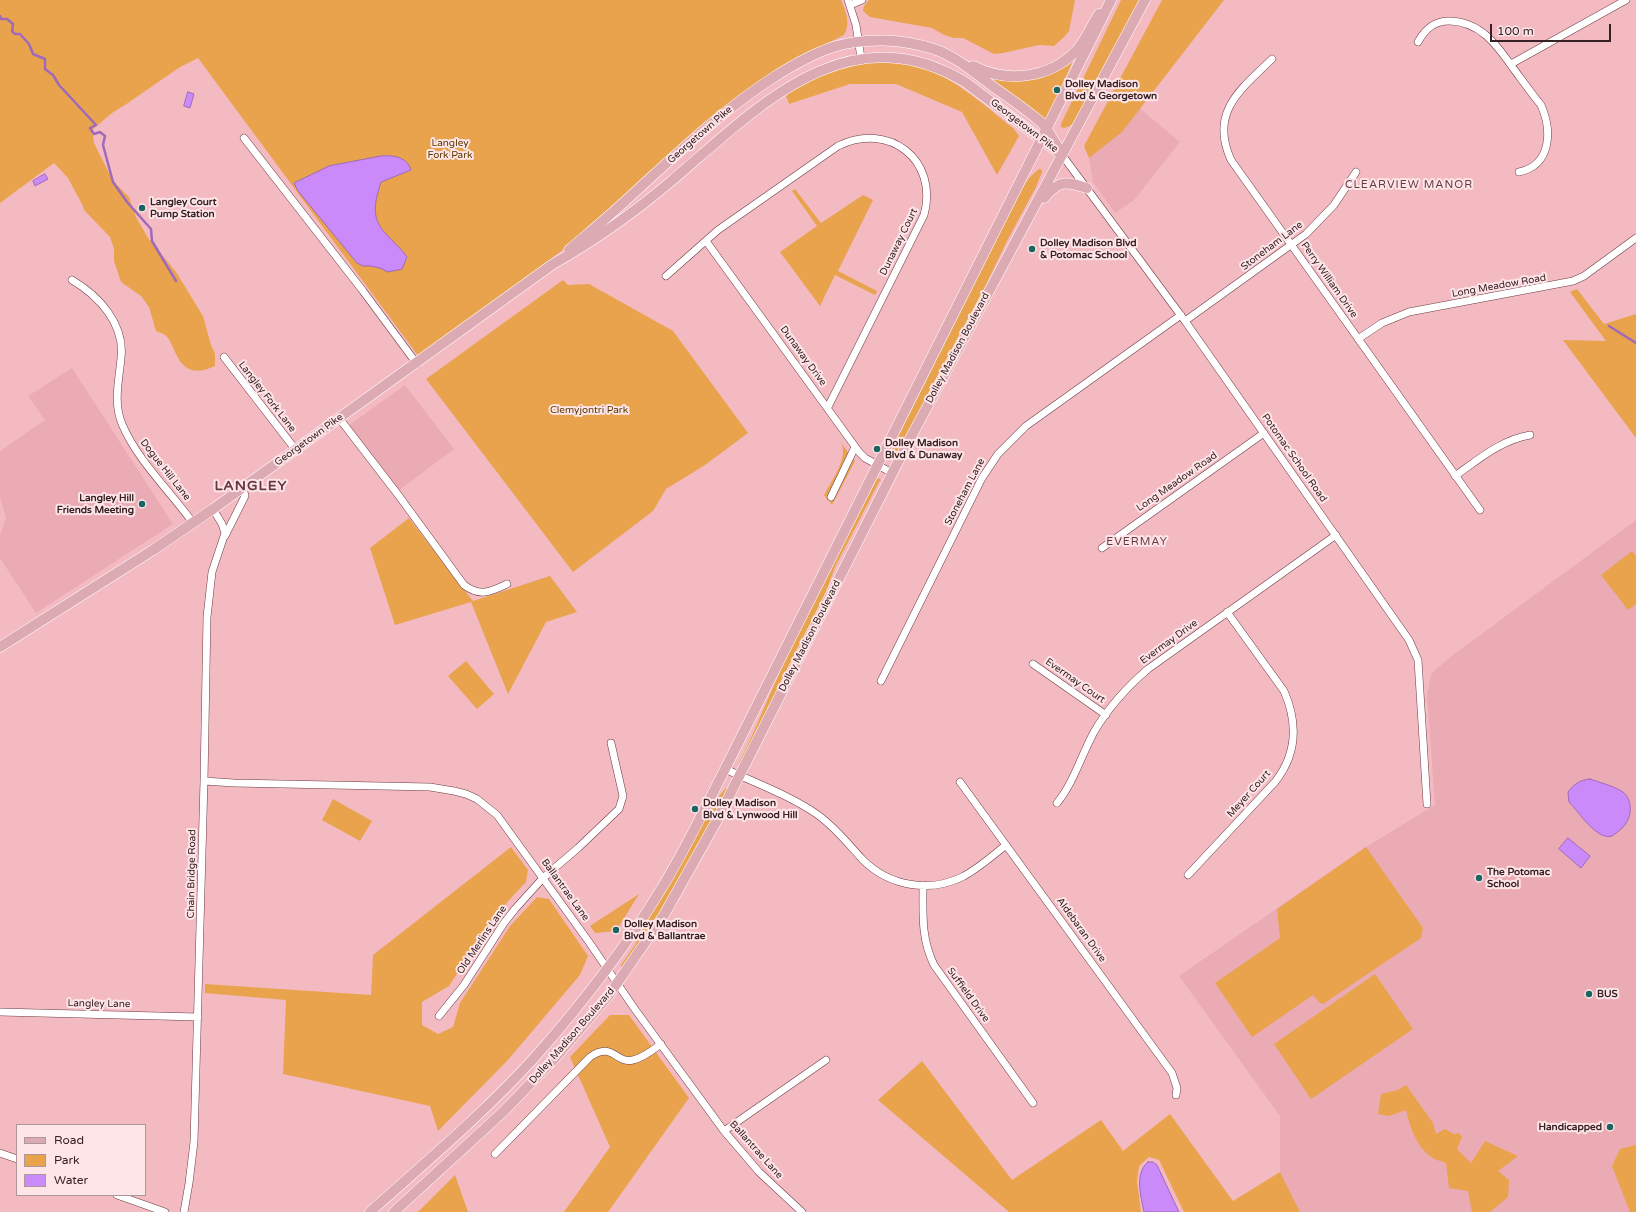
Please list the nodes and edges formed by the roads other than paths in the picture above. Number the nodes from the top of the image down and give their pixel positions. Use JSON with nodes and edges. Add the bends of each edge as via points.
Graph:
{"nodes":[{"id":1,"x":862,"y":0,"type":"edge"},
{"id":2,"x":1107,"y":0,"type":"edge"},
{"id":3,"x":1111,"y":0,"type":"edge"},
{"id":4,"x":1144,"y":0,"type":"edge"},
{"id":5,"x":1626,"y":0,"type":"edge"},
{"id":6,"x":849,"y":3,"type":"edge"},
{"id":7,"x":859,"y":42,"type":"junction"},
{"id":8,"x":1418,"y":42,"type":"dead end"},
{"id":9,"x":950,"y":56,"type":"junction"},
{"id":10,"x":861,"y":58,"type":"junction"},
{"id":11,"x":1272,"y":58,"type":"dead end"},
{"id":12,"x":1510,"y":64,"type":"junction"},
{"id":13,"x":1047,"y":129,"type":"junction"},
{"id":14,"x":244,"y":138,"type":"dead end"},
{"id":15,"x":1042,"y":140,"type":"junction"},
{"id":16,"x":1062,"y":155,"type":"junction"},
{"id":17,"x":1356,"y":172,"type":"dead end"},
{"id":18,"x":1519,"y":172,"type":"dead end"},
{"id":19,"x":1087,"y":188,"type":"junction"},
{"id":20,"x":1031,"y":214,"type":"junction"},
{"id":21,"x":1636,"y":238,"type":"edge"},
{"id":22,"x":706,"y":241,"type":"junction"},
{"id":23,"x":1292,"y":245,"type":"junction"},
{"id":24,"x":552,"y":264,"type":"junction"},
{"id":25,"x":666,"y":276,"type":"dead end"},
{"id":26,"x":72,"y":280,"type":"dead end"},
{"id":27,"x":1183,"y":318,"type":"junction"},
{"id":28,"x":1358,"y":339,"type":"junction"},
{"id":29,"x":224,"y":357,"type":"dead end"},
{"id":30,"x":417,"y":364,"type":"junction"},
{"id":31,"x":828,"y":407,"type":"junction"},
{"id":32,"x":339,"y":418,"type":"junction"},
{"id":33,"x":1264,"y":433,"type":"junction"},
{"id":34,"x":1530,"y":435,"type":"dead end"},
{"id":35,"x":855,"y":447,"type":"junction"},
{"id":36,"x":295,"y":449,"type":"junction"},
{"id":37,"x":878,"y":465,"type":"junction"},
{"id":38,"x":892,"y":473,"type":"junction"},
{"id":39,"x":1455,"y":476,"type":"junction"},
{"id":40,"x":243,"y":488,"type":"junction"},
{"id":41,"x":830,"y":497,"type":"dead end"},
{"id":42,"x":213,"y":510,"type":"junction"},
{"id":43,"x":1480,"y":510,"type":"dead end"},
{"id":44,"x":193,"y":522,"type":"junction"},
{"id":45,"x":1336,"y":535,"type":"junction"},
{"id":46,"x":224,"y":538,"type":"junction"},
{"id":47,"x":1102,"y":548,"type":"dead end"},
{"id":48,"x":507,"y":584,"type":"dead end"},
{"id":49,"x":1227,"y":612,"type":"junction"},
{"id":50,"x":0,"y":647,"type":"edge"},
{"id":51,"x":1033,"y":664,"type":"dead end"},
{"id":52,"x":881,"y":681,"type":"dead end"},
{"id":53,"x":1106,"y":715,"type":"junction"},
{"id":54,"x":611,"y":743,"type":"dead end"},
{"id":55,"x":726,"y":769,"type":"junction"},
{"id":56,"x":740,"y":776,"type":"junction"},
{"id":57,"x":204,"y":781,"type":"junction"},
{"id":58,"x":960,"y":782,"type":"dead end"},
{"id":59,"x":1057,"y":803,"type":"dead end"},
{"id":60,"x":1427,"y":804,"type":"dead end"},
{"id":61,"x":1006,"y":845,"type":"junction"},
{"id":62,"x":1188,"y":875,"type":"dead end"},
{"id":63,"x":543,"y":878,"type":"junction"},
{"id":64,"x":923,"y":886,"type":"junction"},
{"id":65,"x":607,"y":968,"type":"junction"},
{"id":66,"x":617,"y":984,"type":"junction"},
{"id":67,"x":0,"y":1012,"type":"edge"},
{"id":68,"x":439,"y":1016,"type":"dead end"},
{"id":69,"x":198,"y":1017,"type":"junction"},
{"id":70,"x":661,"y":1044,"type":"junction"},
{"id":71,"x":826,"y":1060,"type":"dead end"},
{"id":72,"x":1176,"y":1095,"type":"dead end"},
{"id":73,"x":1033,"y":1103,"type":"dead end"},
{"id":74,"x":724,"y":1131,"type":"junction"},
{"id":75,"x":0,"y":1153,"type":"edge"},
{"id":76,"x":495,"y":1154,"type":"dead end"},
{"id":77,"x":16,"y":1159,"type":"edge"},
{"id":78,"x":120,"y":1196,"type":"edge"},
{"id":79,"x":165,"y":1212,"type":"edge"},
{"id":80,"x":184,"y":1212,"type":"edge"},
{"id":81,"x":370,"y":1212,"type":"edge"},
{"id":82,"x":394,"y":1212,"type":"edge"},
{"id":83,"x":802,"y":1212,"type":"edge"}],
"edges":[{"from":1,"to":6,"type":"street"},
{"from":2,"to":9,"type":"main road","via":[[1075,51],[1061,63],[1044,72],[1024,76],[1003,76],[983,71]]},
{"from":3,"to":13,"type":"main road","name":"Dolley Madison Boulevard"},
{"from":4,"to":16,"type":"main road","name":"Dolley Madison Boulevard"},
{"from":5,"to":12,"type":"street"},
{"from":6,"to":7,"type":"street"},
{"from":7,"to":9,"type":"main road","name":"Georgetown Pike","via":[[906,43],[924,46]]},
{"from":7,"to":10,"type":"street"},
{"from":7,"to":24,"type":"main road","name":"Georgetown Pike","via":[[816,54],[784,71],[740,101],[689,142],[626,201]]},
{"from":8,"to":12,"type":"street","via":[[1423,33],[1436,23],[1464,23],[1485,33]]},
{"from":9,"to":13,"type":"main road","name":"Georgetown Pike"},
{"from":10,"to":15,"type":"main road","name":"Georgetown Pike","via":[[907,59],[940,69],[970,85]]},
{"from":10,"to":24,"type":"main road","name":"Georgetown Pike","via":[[818,72],[771,99],[628,215],[591,242]]},
{"from":11,"to":23,"type":"street","name":"Perry William Drive","via":[[1234,98],[1225,117],[1224,138],[1231,160]]},
{"from":12,"to":18,"type":"street","via":[[1540,105],[1548,127],[1543,156],[1531,168]]},
{"from":13,"to":15,"type":"main road","name":"Dolley Madison Boulevard"},
{"from":13,"to":16,"type":"main road","name":"Georgetown Pike"},
{"from":14,"to":30,"type":"street"},
{"from":15,"to":16,"type":"main road","name":"Georgetown Pike"},
{"from":15,"to":37,"type":"main road","name":"Dolley Madison Boulevard"},
{"from":16,"to":19,"type":"street","name":"Potomac School Road"},
{"from":16,"to":20,"type":"main road","name":"Dolley Madison Boulevard"},
{"from":17,"to":23,"type":"street","name":"Stoneham Lane","via":[[1334,205]]},
{"from":19,"to":20,"type":"main road","via":[[1070,183],[1058,185]]},
{"from":19,"to":27,"type":"street","name":"Potomac School Road"},
{"from":20,"to":38,"type":"main road","name":"Dolley Madison Boulevard"},
{"from":21,"to":28,"type":"street","name":"Long Meadow Road","via":[[1584,276],[1573,281],[1409,312],[1382,323]]},
{"from":22,"to":25,"type":"street","name":"Dunaway Court"},
{"from":22,"to":31,"type":"street","name":"Dunaway Drive"},
{"from":22,"to":31,"type":"street","name":"Dunaway Court","via":[[824,155],[846,142],[864,138],[885,140],[904,148],[919,165],[927,184],[924,215]]},
{"from":23,"to":27,"type":"street","name":"Stoneham Lane"},
{"from":23,"to":28,"type":"street","name":"Perry William Drive"},
{"from":24,"to":30,"type":"main road","name":"Georgetown Pike"},
{"from":26,"to":44,"type":"street","name":"Dogue Hill Lane","via":[[96,297],[117,328],[122,357],[116,401],[122,424],[131,442]]},
{"from":27,"to":33,"type":"street","name":"Potomac School Road"},
{"from":27,"to":52,"type":"street","name":"Stoneham Lane","via":[[1026,426],[998,454],[982,478]]},
{"from":28,"to":39,"type":"street","name":"Perry William Drive"},
{"from":29,"to":36,"type":"street","name":"Langley Fork Lane"},
{"from":30,"to":32,"type":"main road","name":"Georgetown Pike"},
{"from":31,"to":35,"type":"street","name":"Dunaway Drive"},
{"from":32,"to":36,"type":"main road","name":"Georgetown Pike"},
{"from":32,"to":48,"type":"street","via":[[464,585],[472,591],[484,592]]},
{"from":33,"to":45,"type":"street","name":"Potomac School Road"},
{"from":33,"to":47,"type":"street","name":"Long Meadow Road"},
{"from":34,"to":39,"type":"street","via":[[1499,446]]},
{"from":35,"to":37,"type":"street","name":"Dunaway Drive"},
{"from":35,"to":41,"type":"street"},
{"from":36,"to":40,"type":"main road","name":"Georgetown Pike"},
{"from":37,"to":38,"type":"street","name":"Dunaway Drive"},
{"from":37,"to":55,"type":"main road","name":"Dolley Madison Boulevard"},
{"from":38,"to":56,"type":"main road","name":"Dolley Madison Boulevard"},
{"from":39,"to":43,"type":"street","name":"Perry William Drive"},
{"from":40,"to":42,"type":"main road","name":"Georgetown Pike"},
{"from":40,"to":46,"type":"street","name":"Chain Bridge Road","via":[[246,496]]},
{"from":42,"to":44,"type":"main road","name":"Georgetown Pike"},
{"from":42,"to":46,"type":"street","via":[[222,524]]},
{"from":44,"to":50,"type":"main road","name":"Georgetown Pike"},
{"from":45,"to":49,"type":"street","name":"Evermay Drive"},
{"from":45,"to":60,"type":"street","name":"Potomac School Road","via":[[1401,626],[1418,660]]},
{"from":46,"to":57,"type":"street","name":"Chain Bridge Road","via":[[212,572],[207,616]]},
{"from":49,"to":53,"type":"street","name":"Evermay Drive","via":[[1148,668]]},
{"from":49,"to":62,"type":"street","name":"Meyer Court","via":[[1284,692],[1293,716],[1294,740],[1287,764],[1278,778]]},
{"from":51,"to":53,"type":"street","name":"Evermay Court"},
{"from":53,"to":59,"type":"street","name":"Evermay Drive","via":[[1091,738],[1073,780]]},
{"from":54,"to":63,"type":"street","name":"Old Merlins Lane","via":[[623,796],[619,809]]},
{"from":55,"to":56,"type":"street"},
{"from":55,"to":65,"type":"main road","name":"Dolley Madison Boulevard","via":[[664,884]]},
{"from":56,"to":64,"type":"street","via":[[817,814],[844,837],[864,860],[885,876]]},
{"from":56,"to":66,"type":"main road","name":"Dolley Madison Boulevard","via":[[672,902]]},
{"from":57,"to":63,"type":"street","name":"Ballantrae Lane","via":[[415,787],[454,791],[477,799],[497,815]]},
{"from":57,"to":69,"type":"street","name":"Chain Bridge Road"},
{"from":58,"to":61,"type":"street","name":"Aldebaran Drive"},
{"from":61,"to":64,"type":"street","via":[[962,876],[943,883]]},
{"from":61,"to":72,"type":"street","name":"Aldebaran Drive","via":[[1172,1072],[1177,1088]]},
{"from":63,"to":65,"type":"street","name":"Ballantrae Lane"},
{"from":63,"to":68,"type":"street","name":"Old Merlins Lane","via":[[504,923],[464,985]]},
{"from":64,"to":73,"type":"street","name":"Suffield Drive","via":[[922,927],[926,947],[934,965]]},
{"from":65,"to":66,"type":"street","name":"Ballantrae Lane"},
{"from":65,"to":81,"type":"main road","name":"Dolley Madison Boulevard","via":[[524,1068]]},
{"from":66,"to":70,"type":"street","name":"Ballantrae Lane"},
{"from":66,"to":82,"type":"main road","name":"Dolley Madison Boulevard","via":[[578,1033],[525,1090]]},
{"from":67,"to":69,"type":"street","name":"Langley Lane"},
{"from":69,"to":80,"type":"street","name":"Chain Bridge Road","via":[[194,1142]]},
{"from":70,"to":74,"type":"street","name":"Ballantrae Lane"},
{"from":70,"to":76,"type":"street","via":[[634,1060],[622,1059],[609,1051],[596,1052]]},
{"from":71,"to":74,"type":"street"},
{"from":74,"to":83,"type":"street","name":"Ballantrae Lane","via":[[759,1172]]},
{"from":75,"to":77,"type":"street"},
{"from":78,"to":79,"type":"street"}]}
